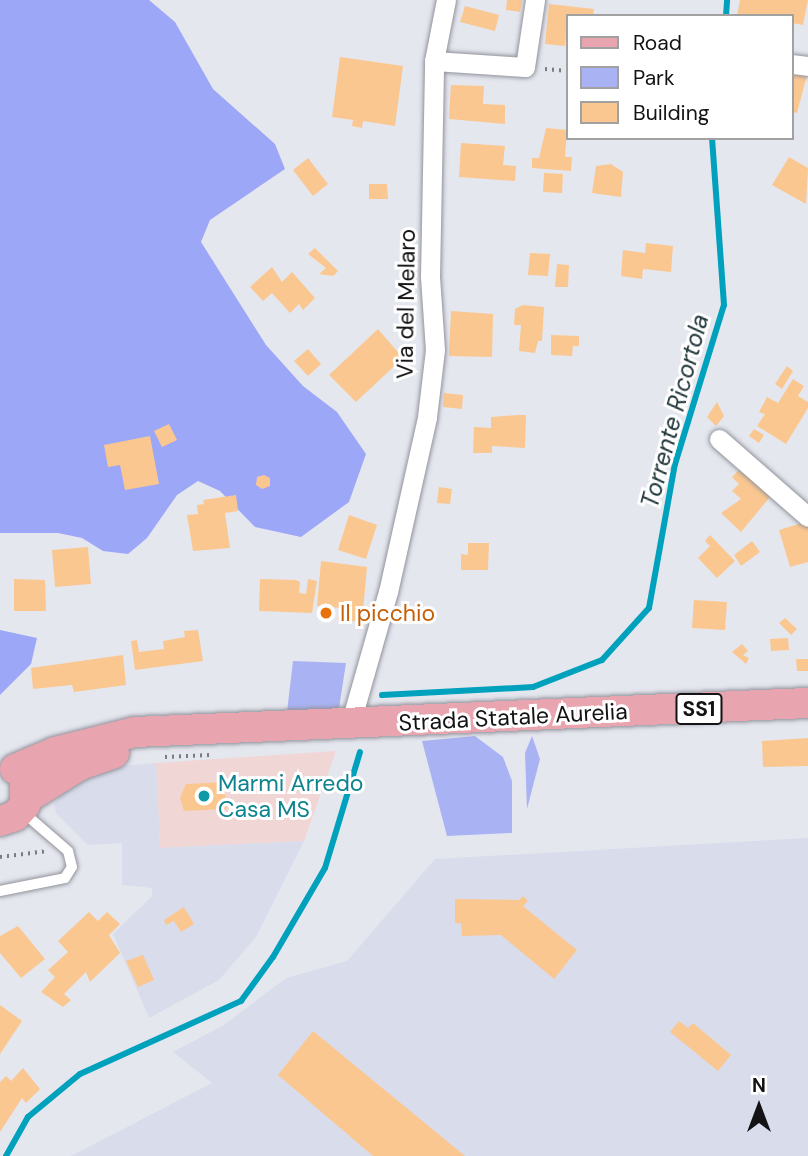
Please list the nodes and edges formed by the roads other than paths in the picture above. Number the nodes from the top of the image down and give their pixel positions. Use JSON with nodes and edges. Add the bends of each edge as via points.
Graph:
{"nodes":[{"id":1,"x":446,"y":0,"type":"edge"},
{"id":2,"x":535,"y":0,"type":"edge"},
{"id":3,"x":434,"y":61,"type":"junction"},
{"id":4,"x":719,"y":439,"type":"dead end"},
{"id":5,"x":808,"y":517,"type":"edge"},
{"id":6,"x":808,"y":703,"type":"edge"},
{"id":7,"x":350,"y":725,"type":"junction"},
{"id":8,"x":218,"y":743,"type":"junction"},
{"id":9,"x":8,"y":767,"type":"edge"},
{"id":10,"x":16,"y":810,"type":"edge"},
{"id":11,"x":0,"y":891,"type":"edge"}],
"edges":[{"from":1,"to":3,"type":"street","name":"Via del Melaro"},
{"from":2,"to":3,"type":"street","via":[[525,67]]},
{"from":3,"to":7,"type":"street","name":"Via del Melaro","via":[[430,277],[435,349],[427,417],[388,592]]},
{"from":4,"to":5,"type":"street"},
{"from":6,"to":7,"type":"main road","name":"Strada Statale Aurelia","number":"SS1"},
{"from":7,"to":8,"type":"main road","name":"Strada Statale Aurelia","number":"SS1"},
{"from":8,"to":9,"type":"main road","via":[[135,732]]},
{"from":8,"to":10,"type":"main road","via":[[118,751],[80,765]]},
{"from":9,"to":10,"type":"main road","via":[[25,782]]},
{"from":10,"to":11,"type":"lane","via":[[59,842],[72,867],[65,878]]}]}
